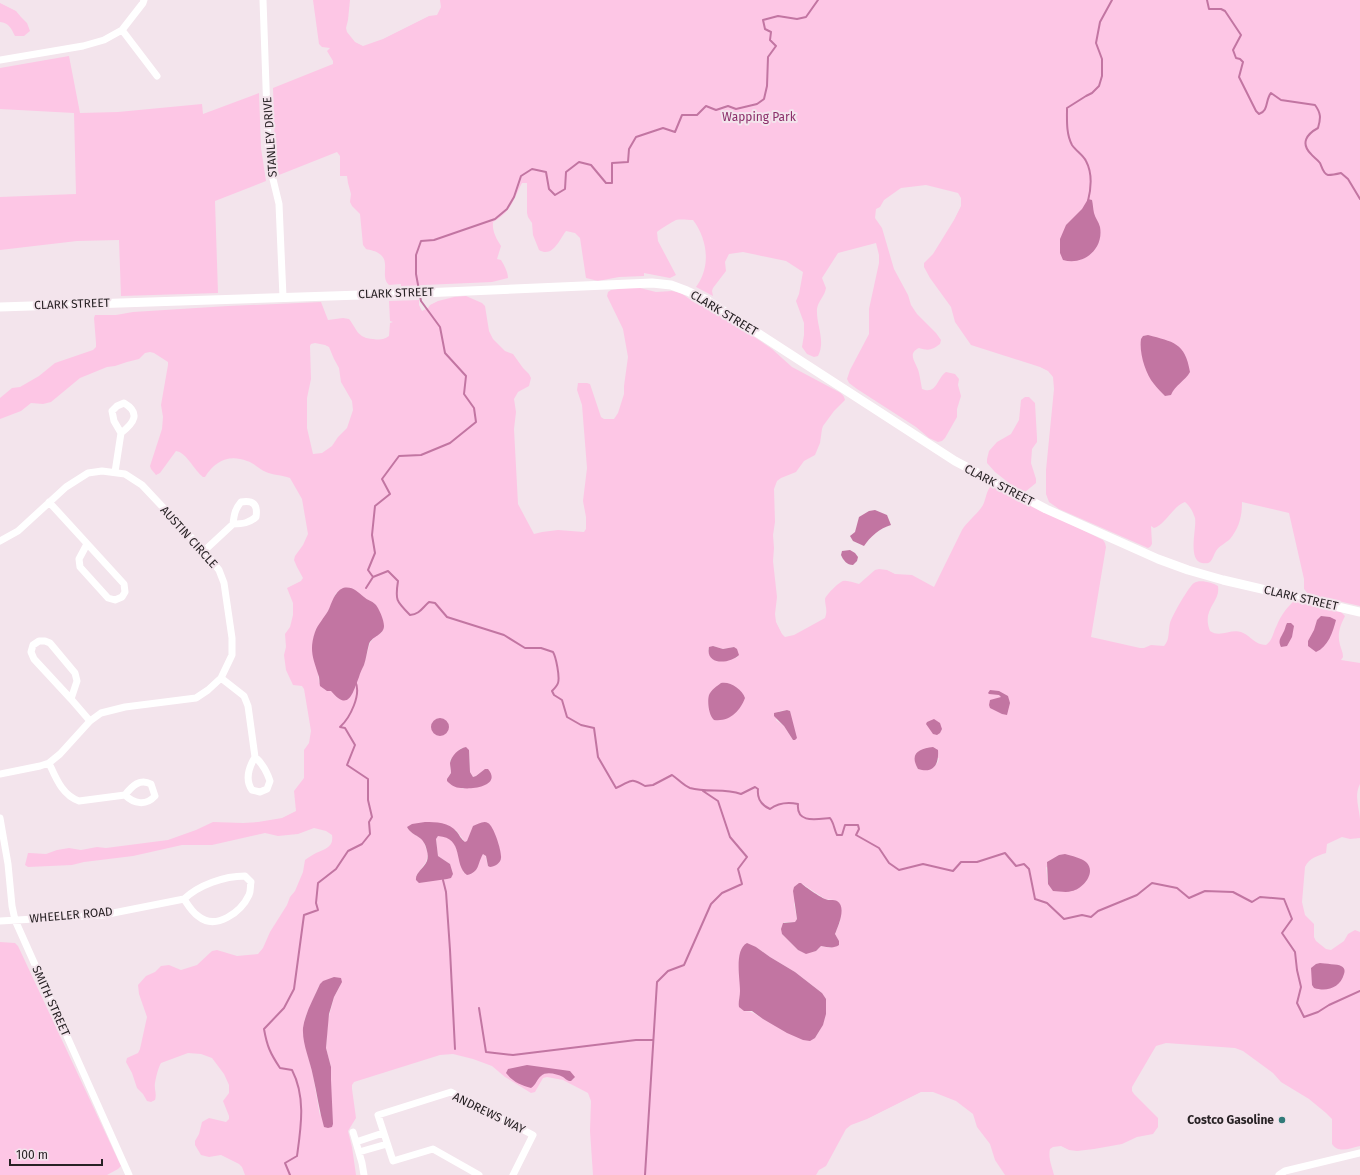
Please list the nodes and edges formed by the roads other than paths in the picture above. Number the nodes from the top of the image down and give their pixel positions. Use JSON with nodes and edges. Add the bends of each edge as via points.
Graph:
{"nodes":[{"id":1,"x":144,"y":0,"type":"edge"},
{"id":2,"x":263,"y":0,"type":"edge"},
{"id":3,"x":122,"y":30,"type":"junction"},
{"id":4,"x":0,"y":60,"type":"edge"},
{"id":5,"x":157,"y":76,"type":"dead end"},
{"id":6,"x":283,"y":297,"type":"junction"},
{"id":7,"x":0,"y":307,"type":"edge"},
{"id":8,"x":121,"y":433,"type":"dead end"},
{"id":9,"x":115,"y":472,"type":"junction"},
{"id":10,"x":49,"y":502,"type":"junction"},
{"id":11,"x":233,"y":524,"type":"dead end"},
{"id":12,"x":0,"y":541,"type":"edge"},
{"id":13,"x":87,"y":544,"type":"junction"},
{"id":14,"x":204,"y":551,"type":"junction"},
{"id":15,"x":1360,"y":612,"type":"edge"},
{"id":16,"x":221,"y":678,"type":"junction"},
{"id":17,"x":71,"y":699,"type":"junction"},
{"id":18,"x":90,"y":721,"type":"junction"},
{"id":19,"x":256,"y":757,"type":"junction"},
{"id":20,"x":49,"y":763,"type":"junction"},
{"id":21,"x":0,"y":774,"type":"edge"},
{"id":22,"x":125,"y":795,"type":"dead end"},
{"id":23,"x":0,"y":818,"type":"edge"},
{"id":24,"x":184,"y":899,"type":"junction"},
{"id":25,"x":15,"y":920,"type":"junction"},
{"id":26,"x":0,"y":921,"type":"edge"},
{"id":27,"x":353,"y":1132,"type":"dead end"},
{"id":28,"x":384,"y":1132,"type":"junction"},
{"id":29,"x":356,"y":1142,"type":"junction"},
{"id":30,"x":387,"y":1144,"type":"junction"},
{"id":31,"x":359,"y":1152,"type":"junction"},
{"id":32,"x":1360,"y":1153,"type":"edge"},
{"id":33,"x":129,"y":1175,"type":"edge"},
{"id":34,"x":364,"y":1175,"type":"edge"},
{"id":35,"x":479,"y":1175,"type":"edge"},
{"id":36,"x":514,"y":1175,"type":"edge"},
{"id":37,"x":1279,"y":1175,"type":"edge"}],
"edges":[{"from":1,"to":3,"type":"street"},
{"from":2,"to":6,"type":"street","name":"STANLEY DRIVE","via":[[268,143],[279,204]]},
{"from":3,"to":4,"type":"street","via":[[104,40],[83,46]]},
{"from":3,"to":5,"type":"street"},
{"from":6,"to":7,"type":"main road","name":"CLARK STREET"},
{"from":6,"to":15,"type":"main road","name":"CLARK STREET","via":[[652,283],[677,287],[704,300],[976,474],[1046,508],[1188,570]]},
{"from":8,"to":9,"type":"street"},
{"from":9,"to":10,"type":"street","name":"AUSTIN CIRCLE","via":[[88,473]]},
{"from":9,"to":14,"type":"street","name":"AUSTIN CIRCLE","via":[[125,474],[142,485]]},
{"from":10,"to":12,"type":"street","name":"AUSTIN CIRCLE","via":[[18,532]]},
{"from":10,"to":13,"type":"street"},
{"from":11,"to":14,"type":"street"},
{"from":13,"to":13,"type":"street","via":[[124,584],[125,592],[122,597],[115,600],[108,598],[80,567],[79,559]]},
{"from":14,"to":16,"type":"street","name":"AUSTIN CIRCLE","via":[[219,570],[224,583],[232,638],[232,655]]},
{"from":16,"to":18,"type":"street","name":"AUSTIN CIRCLE","via":[[196,698],[119,708]]},
{"from":16,"to":19,"type":"street","via":[[244,696]]},
{"from":17,"to":17,"type":"street","via":[[34,659],[31,652],[33,645],[38,641],[50,643],[75,672],[77,681]]},
{"from":17,"to":18,"type":"street"},
{"from":18,"to":20,"type":"street","name":"AUSTIN CIRCLE"},
{"from":19,"to":19,"type":"street","via":[[248,776],[248,785],[252,790],[260,792],[267,789],[270,781],[266,770]]},
{"from":20,"to":21,"type":"street","name":"AUSTIN CIRCLE"},
{"from":20,"to":22,"type":"street","via":[[65,792],[72,799],[79,801]]},
{"from":23,"to":25,"type":"street","name":"SMITH STREET"},
{"from":24,"to":24,"type":"street","via":[[190,893],[212,882],[235,876],[245,876],[251,882],[250,894],[242,905],[234,914],[223,920],[209,921],[198,917]]},
{"from":24,"to":25,"type":"street","name":"WHEELER ROAD","via":[[103,915]]},
{"from":25,"to":26,"type":"street","name":"WHEELER ROAD"},
{"from":25,"to":33,"type":"street","name":"SMITH STREET"},
{"from":27,"to":29,"type":"street"},
{"from":28,"to":29,"type":"street"},
{"from":28,"to":30,"type":"street","name":"ANDREWS WAY"},
{"from":28,"to":36,"type":"street","name":"ANDREWS WAY","via":[[378,1115],[451,1092],[533,1135]]},
{"from":29,"to":31,"type":"street"},
{"from":30,"to":31,"type":"street"},
{"from":30,"to":35,"type":"street","name":"ANDREWS WAY","via":[[393,1162],[433,1149]]},
{"from":31,"to":34,"type":"street"},
{"from":32,"to":37,"type":"street","via":[[1285,1171]]}]}
